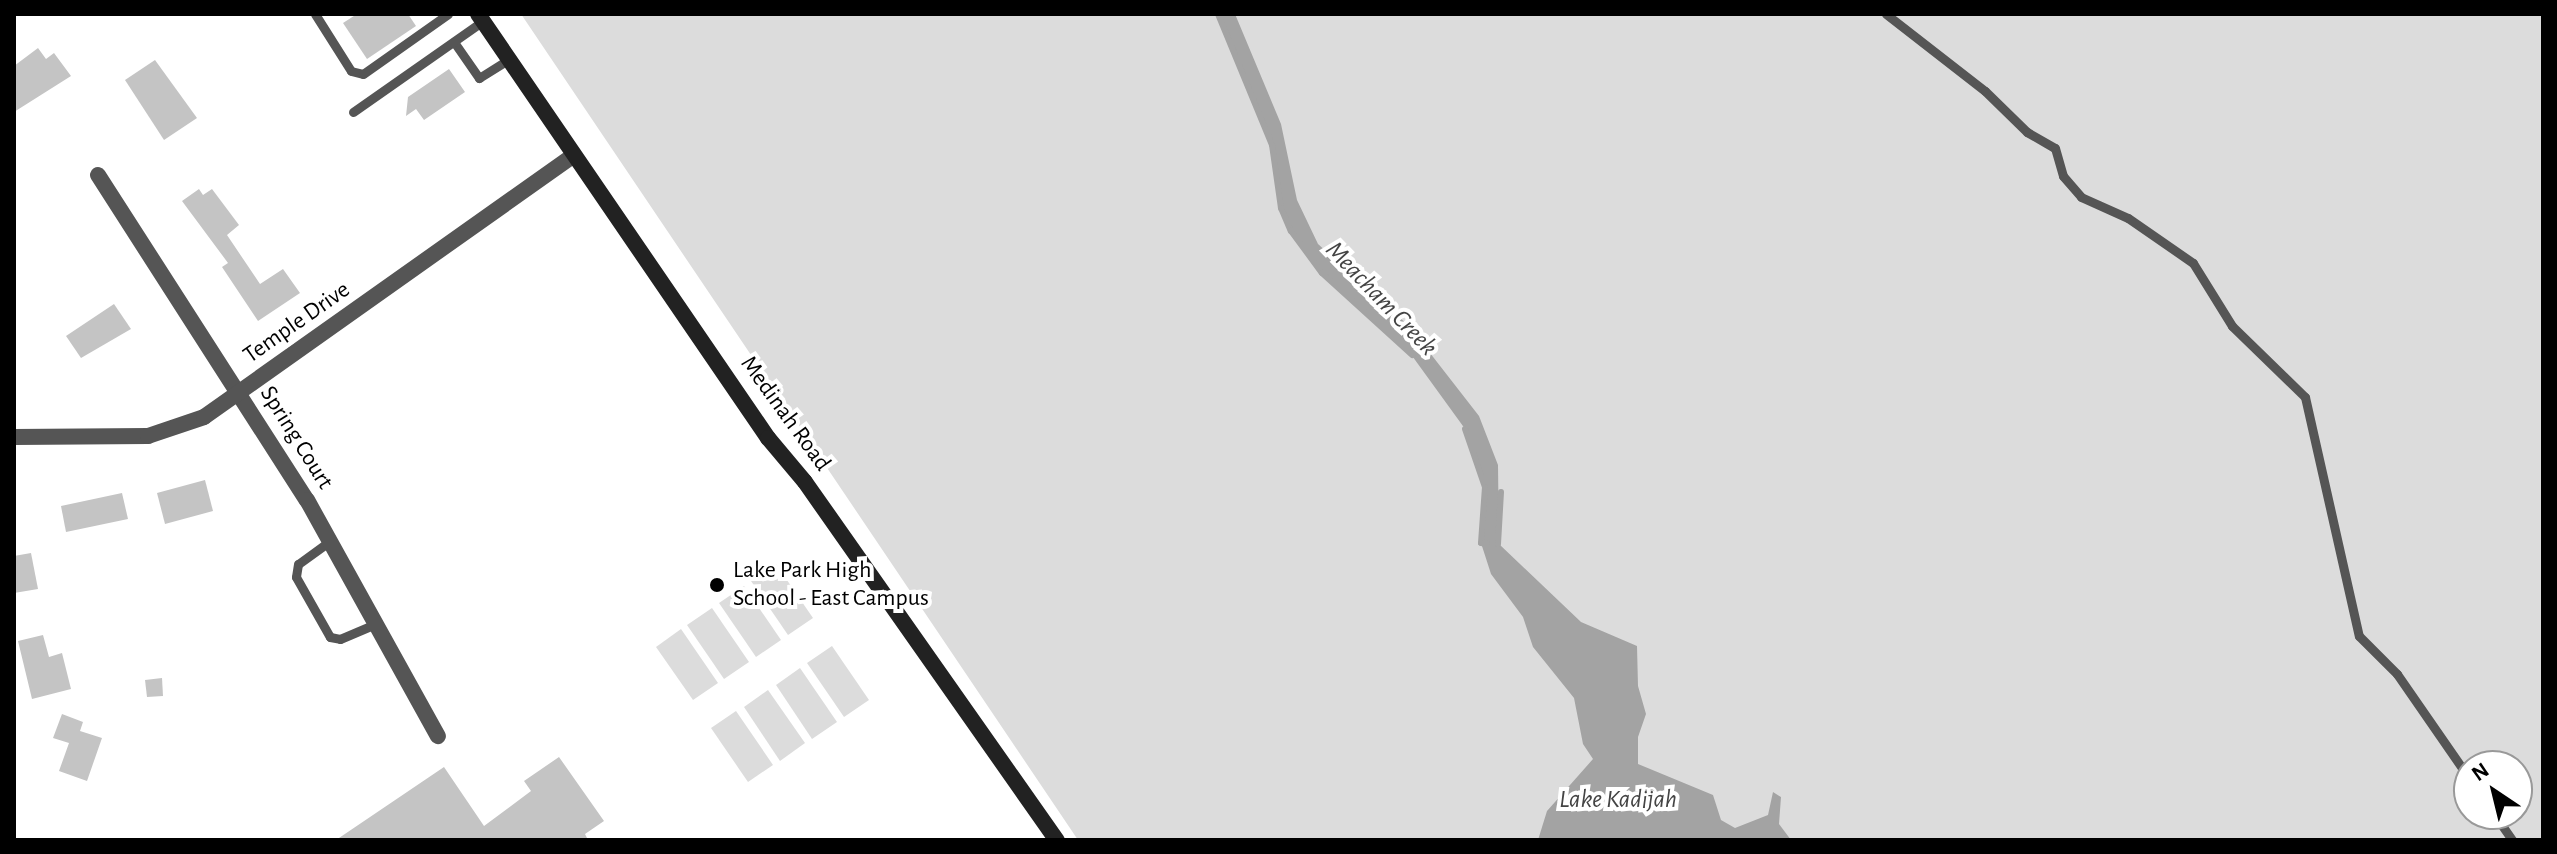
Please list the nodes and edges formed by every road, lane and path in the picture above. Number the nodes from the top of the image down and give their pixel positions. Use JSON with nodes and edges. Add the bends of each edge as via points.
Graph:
{"nodes":[{"id":1,"x":315,"y":14,"type":"edge"},
{"id":2,"x":448,"y":14,"type":"edge"},
{"id":3,"x":1886,"y":14,"type":"edge"},
{"id":4,"x":480,"y":17,"type":"edge"},
{"id":5,"x":454,"y":42,"type":"junction"},
{"id":6,"x":509,"y":59,"type":"junction"},
{"id":7,"x":353,"y":112,"type":"dead end"},
{"id":8,"x":574,"y":155,"type":"junction"},
{"id":9,"x":98,"y":175,"type":"dead end"},
{"id":10,"x":239,"y":394,"type":"junction"},
{"id":11,"x":14,"y":437,"type":"edge"},
{"id":12,"x":330,"y":541,"type":"junction"},
{"id":13,"x":376,"y":624,"type":"junction"},
{"id":14,"x":438,"y":736,"type":"dead end"},
{"id":15,"x":2453,"y":755,"type":"edge"},
{"id":16,"x":1057,"y":840,"type":"edge"}],
"edges":[{"from":1,"to":2,"type":"lane","via":[[351,71],[363,74]]},
{"from":3,"to":15,"type":"lane","via":[[1985,91],[2027,132],[2055,148],[2063,176],[2081,197],[2128,218],[2193,263],[2232,326],[2305,397],[2359,636],[2397,674]]},
{"from":4,"to":5,"type":"lane"},
{"from":4,"to":6,"type":"main road","name":"Medinah Road"},
{"from":5,"to":6,"type":"lane","via":[[479,78]]},
{"from":5,"to":7,"type":"lane"},
{"from":6,"to":8,"type":"main road","name":"Medinah Road"},
{"from":8,"to":10,"type":"street","name":"Temple Drive"},
{"from":8,"to":16,"type":"main road","name":"Medinah Road","via":[[768,438],[805,482]]},
{"from":9,"to":10,"type":"street","name":"Spring Court"},
{"from":10,"to":11,"type":"street","name":"Temple Drive","via":[[204,417],[148,436]]},
{"from":10,"to":12,"type":"street","name":"Spring Court"},
{"from":12,"to":13,"type":"street","name":"Spring Court"},
{"from":12,"to":13,"type":"lane","via":[[298,564],[296,577],[330,637],[340,639]]},
{"from":13,"to":14,"type":"street","name":"Spring Court"}]}
